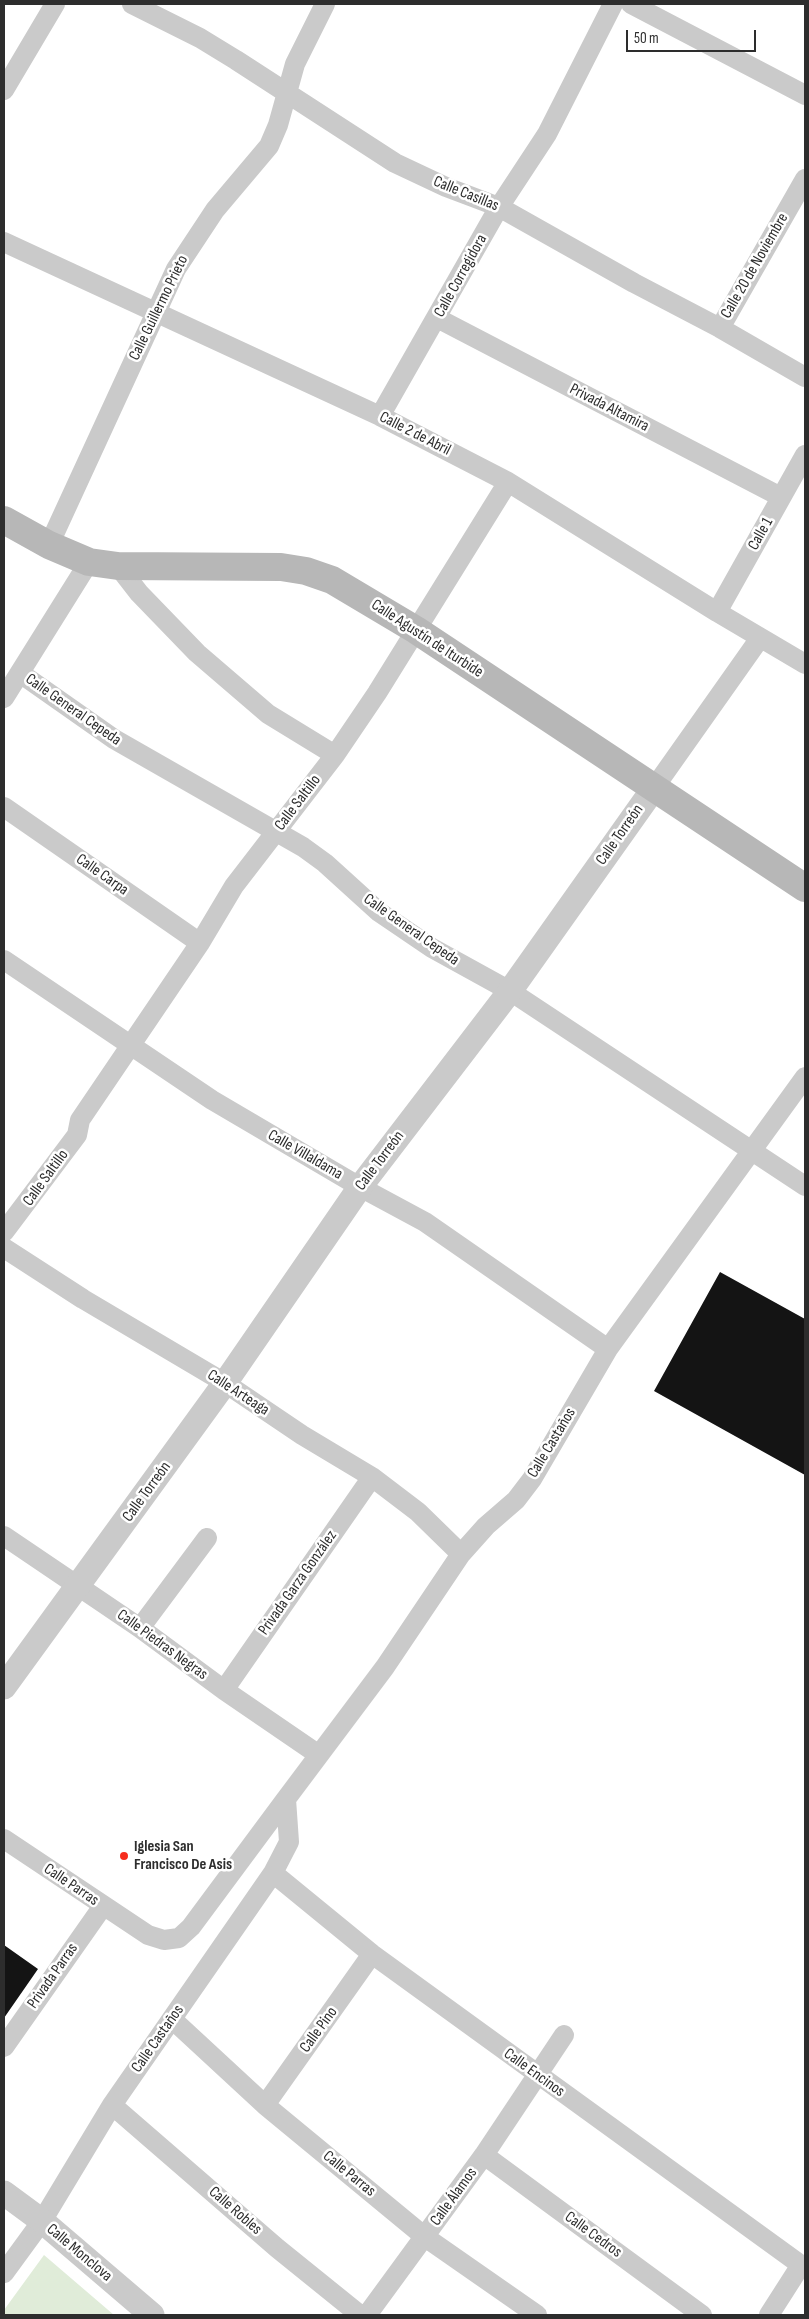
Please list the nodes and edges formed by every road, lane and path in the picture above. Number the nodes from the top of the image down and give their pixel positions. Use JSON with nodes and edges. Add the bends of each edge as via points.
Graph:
{"nodes":[{"id":1,"x":54,"y":4,"type":"edge"},
{"id":2,"x":132,"y":4,"type":"edge"},
{"id":3,"x":325,"y":4,"type":"edge"},
{"id":4,"x":612,"y":4,"type":"edge"},
{"id":5,"x":631,"y":4,"type":"edge"},
{"id":6,"x":4,"y":90,"type":"edge"},
{"id":7,"x":286,"y":91,"type":"junction"},
{"id":8,"x":805,"y":95,"type":"edge"},
{"id":9,"x":805,"y":179,"type":"edge"},
{"id":10,"x":500,"y":207,"type":"junction"},
{"id":11,"x":4,"y":242,"type":"edge"},
{"id":12,"x":155,"y":312,"type":"junction"},
{"id":13,"x":437,"y":318,"type":"junction"},
{"id":14,"x":720,"y":328,"type":"junction"},
{"id":15,"x":805,"y":377,"type":"edge"},
{"id":16,"x":380,"y":416,"type":"junction"},
{"id":17,"x":805,"y":455,"type":"edge"},
{"id":18,"x":508,"y":482,"type":"junction"},
{"id":19,"x":781,"y":497,"type":"junction"},
{"id":20,"x":4,"y":520,"type":"edge"},
{"id":21,"x":49,"y":544,"type":"junction"},
{"id":22,"x":89,"y":562,"type":"junction"},
{"id":23,"x":118,"y":566,"type":"junction"},
{"id":24,"x":717,"y":612,"type":"junction"},
{"id":25,"x":416,"y":630,"type":"junction"},
{"id":26,"x":760,"y":638,"type":"junction"},
{"id":27,"x":805,"y":664,"type":"edge"},
{"id":28,"x":20,"y":673,"type":"junction"},
{"id":29,"x":4,"y":698,"type":"edge"},
{"id":30,"x":334,"y":754,"type":"junction"},
{"id":31,"x":654,"y":788,"type":"junction"},
{"id":32,"x":4,"y":806,"type":"edge"},
{"id":33,"x":275,"y":833,"type":"junction"},
{"id":34,"x":805,"y":888,"type":"edge"},
{"id":35,"x":200,"y":943,"type":"junction"},
{"id":36,"x":4,"y":960,"type":"edge"},
{"id":37,"x":510,"y":991,"type":"junction"},
{"id":38,"x":132,"y":1045,"type":"junction"},
{"id":39,"x":805,"y":1077,"type":"edge"},
{"id":40,"x":80,"y":1120,"type":"junction"},
{"id":41,"x":752,"y":1152,"type":"junction"},
{"id":42,"x":805,"y":1186,"type":"edge"},
{"id":43,"x":360,"y":1187,"type":"junction"},
{"id":44,"x":4,"y":1214,"type":"edge"},
{"id":45,"x":4,"y":1232,"type":"edge"},
{"id":46,"x":4,"y":1248,"type":"edge"},
{"id":47,"x":608,"y":1349,"type":"junction"},
{"id":48,"x":225,"y":1383,"type":"junction"},
{"id":49,"x":372,"y":1477,"type":"junction"},
{"id":50,"x":4,"y":1536,"type":"edge"},
{"id":51,"x":207,"y":1538,"type":"dead end"},
{"id":52,"x":460,"y":1554,"type":"junction"},
{"id":53,"x":78,"y":1586,"type":"junction"},
{"id":54,"x":140,"y":1628,"type":"junction"},
{"id":55,"x":4,"y":1687,"type":"edge"},
{"id":56,"x":224,"y":1690,"type":"junction"},
{"id":57,"x":319,"y":1755,"type":"junction"},
{"id":58,"x":286,"y":1799,"type":"junction"},
{"id":59,"x":4,"y":1840,"type":"edge"},
{"id":60,"x":273,"y":1873,"type":"junction"},
{"id":61,"x":103,"y":1906,"type":"junction"},
{"id":62,"x":191,"y":1928,"type":"joint"},
{"id":63,"x":372,"y":1954,"type":"junction"},
{"id":64,"x":172,"y":2019,"type":"junction"},
{"id":65,"x":564,"y":2035,"type":"dead end"},
{"id":66,"x":4,"y":2047,"type":"edge"},
{"id":67,"x":537,"y":2075,"type":"junction"},
{"id":68,"x":112,"y":2105,"type":"junction"},
{"id":69,"x":265,"y":2105,"type":"junction"},
{"id":70,"x":484,"y":2155,"type":"junction"},
{"id":71,"x":4,"y":2193,"type":"edge"},
{"id":72,"x":42,"y":2221,"type":"junction"},
{"id":73,"x":425,"y":2237,"type":"junction"},
{"id":74,"x":4,"y":2273,"type":"edge"},
{"id":75,"x":152,"y":2315,"type":"edge"},
{"id":76,"x":360,"y":2315,"type":"edge"},
{"id":77,"x":367,"y":2315,"type":"edge"},
{"id":78,"x":537,"y":2315,"type":"edge"},
{"id":79,"x":702,"y":2315,"type":"edge"},
{"id":80,"x":769,"y":2315,"type":"edge"}],
"edges":[{"from":1,"to":6,"type":"street"},
{"from":2,"to":7,"type":"street","name":"Calle Casillas","via":[[200,38]]},
{"from":3,"to":7,"type":"street","name":"Calle Guillermo Prieto","via":[[295,64]]},
{"from":4,"to":10,"type":"street","name":"Calle Corregidora","via":[[547,134]]},
{"from":5,"to":8,"type":"street"},
{"from":7,"to":10,"type":"street","name":"Calle Casillas","via":[[395,163]]},
{"from":7,"to":12,"type":"street","name":"Calle Guillermo Prieto","via":[[269,146],[210,217],[176,269]]},
{"from":9,"to":14,"type":"street","name":"Calle 20 de Noviembre"},
{"from":10,"to":13,"type":"street","name":"Calle Corregidora"},
{"from":10,"to":14,"type":"street","name":"Calle Casillas"},
{"from":11,"to":12,"type":"street","name":"Calle 2 de Abril"},
{"from":12,"to":16,"type":"street","name":"Calle 2 de Abril"},
{"from":12,"to":21,"type":"street","name":"Calle Guillermo Prieto"},
{"from":13,"to":16,"type":"street","name":"Calle Corregidora"},
{"from":13,"to":19,"type":"street","name":"Privada Altamira"},
{"from":14,"to":15,"type":"street","name":"Calle Casillas"},
{"from":16,"to":18,"type":"street","name":"Calle 2 de Abril"},
{"from":17,"to":19,"type":"street","name":"Calle 1"},
{"from":18,"to":24,"type":"street","name":"Calle 2 de Abril"},
{"from":18,"to":25,"type":"street","name":"Calle Saltillo"},
{"from":19,"to":24,"type":"street","name":"Calle 1"},
{"from":20,"to":21,"type":"main road","name":"Calle Agustín de Iturbide"},
{"from":21,"to":22,"type":"main road","name":"Calle Agustín de Iturbide"},
{"from":22,"to":23,"type":"main road","name":"Calle Agustín de Iturbide"},
{"from":22,"to":28,"type":"street"},
{"from":23,"to":25,"type":"main road","name":"Calle Agustín de Iturbide","via":[[252,565],[306,571],[339,584]]},
{"from":23,"to":30,"type":"street","via":[[139,593],[197,653],[268,714]]},
{"from":24,"to":26,"type":"street","name":"Calle 2 de Abril"},
{"from":25,"to":30,"type":"street","name":"Calle Saltillo","via":[[378,693]]},
{"from":25,"to":31,"type":"main road","name":"Calle Agustín de Iturbide"},
{"from":26,"to":27,"type":"street","name":"Calle 2 de Abril"},
{"from":26,"to":31,"type":"street","name":"Calle Torreón"},
{"from":28,"to":29,"type":"street"},
{"from":28,"to":33,"type":"street","name":"Calle General Cepeda","via":[[114,739]]},
{"from":30,"to":33,"type":"street","name":"Calle Saltillo"},
{"from":31,"to":34,"type":"main road","name":"Calle Agustín de Iturbide"},
{"from":31,"to":37,"type":"street","name":"Calle Torreón"},
{"from":32,"to":35,"type":"street","name":"Calle Carpa"},
{"from":33,"to":35,"type":"street","name":"Calle Saltillo","via":[[234,886]]},
{"from":33,"to":37,"type":"street","name":"Calle General Cepeda","via":[[325,863],[380,912],[432,948]]},
{"from":35,"to":38,"type":"street","name":"Calle Saltillo"},
{"from":36,"to":38,"type":"street","name":"Calle Villaldama"},
{"from":37,"to":41,"type":"street","name":"Calle General Cepeda"},
{"from":37,"to":43,"type":"street","name":"Calle Torreón"},
{"from":38,"to":40,"type":"street","name":"Calle Saltillo"},
{"from":38,"to":43,"type":"street","name":"Calle Villaldama","via":[[212,1100]]},
{"from":39,"to":41,"type":"street","name":"Calle Castaños"},
{"from":40,"to":44,"type":"street","name":"Calle Saltillo","via":[[67,1126]]},
{"from":40,"to":45,"type":"street","name":"Calle Saltillo","via":[[77,1135]]},
{"from":41,"to":42,"type":"street","name":"Calle General Cepeda"},
{"from":41,"to":47,"type":"street","name":"Calle Castaños"},
{"from":43,"to":47,"type":"street","name":"Calle Villaldama","via":[[425,1222]]},
{"from":43,"to":48,"type":"street","name":"Calle Torreón"},
{"from":46,"to":48,"type":"street","name":"Calle Arteaga"},
{"from":47,"to":52,"type":"street","name":"Calle Castaños","via":[[532,1479],[516,1500]]},
{"from":48,"to":49,"type":"street","name":"Calle Arteaga"},
{"from":48,"to":53,"type":"street","name":"Calle Torreón"},
{"from":49,"to":52,"type":"street","name":"Calle Arteaga","via":[[418,1512]]},
{"from":49,"to":56,"type":"street","name":"Privada Garza González"},
{"from":50,"to":53,"type":"street","name":"Calle Piedras Negras"},
{"from":51,"to":54,"type":"street"},
{"from":52,"to":57,"type":"street","name":"Calle Castaños","via":[[385,1667]]},
{"from":53,"to":54,"type":"street","name":"Calle Piedras Negras"},
{"from":53,"to":55,"type":"street","name":"Calle Torreón"},
{"from":54,"to":56,"type":"street","name":"Calle Piedras Negras"},
{"from":56,"to":57,"type":"street","name":"Calle Piedras Negras"},
{"from":57,"to":58,"type":"street","name":"Calle Castaños"},
{"from":58,"to":60,"type":"street","name":"Calle Castaños","via":[[289,1842]]},
{"from":58,"to":62,"type":"street","name":"Calle Castaños"},
{"from":59,"to":61,"type":"street","name":"Calle Parras"},
{"from":60,"to":63,"type":"street","name":"Calle Encinos"},
{"from":60,"to":64,"type":"street","name":"Calle Castaños"},
{"from":61,"to":62,"type":"street","name":"Calle Parras","via":[[148,1935],[164,1940],[179,1938]]},
{"from":61,"to":66,"type":"street","name":"Privada Parras"},
{"from":63,"to":67,"type":"street","name":"Calle Encinos"},
{"from":63,"to":69,"type":"street","name":"Calle Pino"},
{"from":64,"to":68,"type":"street","name":"Calle Castaños"},
{"from":64,"to":69,"type":"street","name":"Calle Parras"},
{"from":65,"to":67,"type":"street","name":"Calle Álamos"},
{"from":67,"to":70,"type":"street","name":"Calle Álamos"},
{"from":67,"to":80,"type":"street","name":"Calle Encinos","via":[[800,2265]]},
{"from":68,"to":72,"type":"street","name":"Calle Castaños"},
{"from":68,"to":76,"type":"street","name":"Calle Robles","via":[[277,2248]]},
{"from":69,"to":73,"type":"street","name":"Calle Parras"},
{"from":70,"to":73,"type":"street","name":"Calle Álamos"},
{"from":70,"to":79,"type":"street","name":"Calle Cedros"},
{"from":71,"to":72,"type":"street","name":"Calle Monclova"},
{"from":72,"to":74,"type":"street","name":"Calle Castaños"},
{"from":72,"to":75,"type":"street","name":"Calle Monclova"},
{"from":73,"to":77,"type":"street","name":"Calle Álamos"},
{"from":73,"to":78,"type":"street","name":"Calle Parras"}]}
